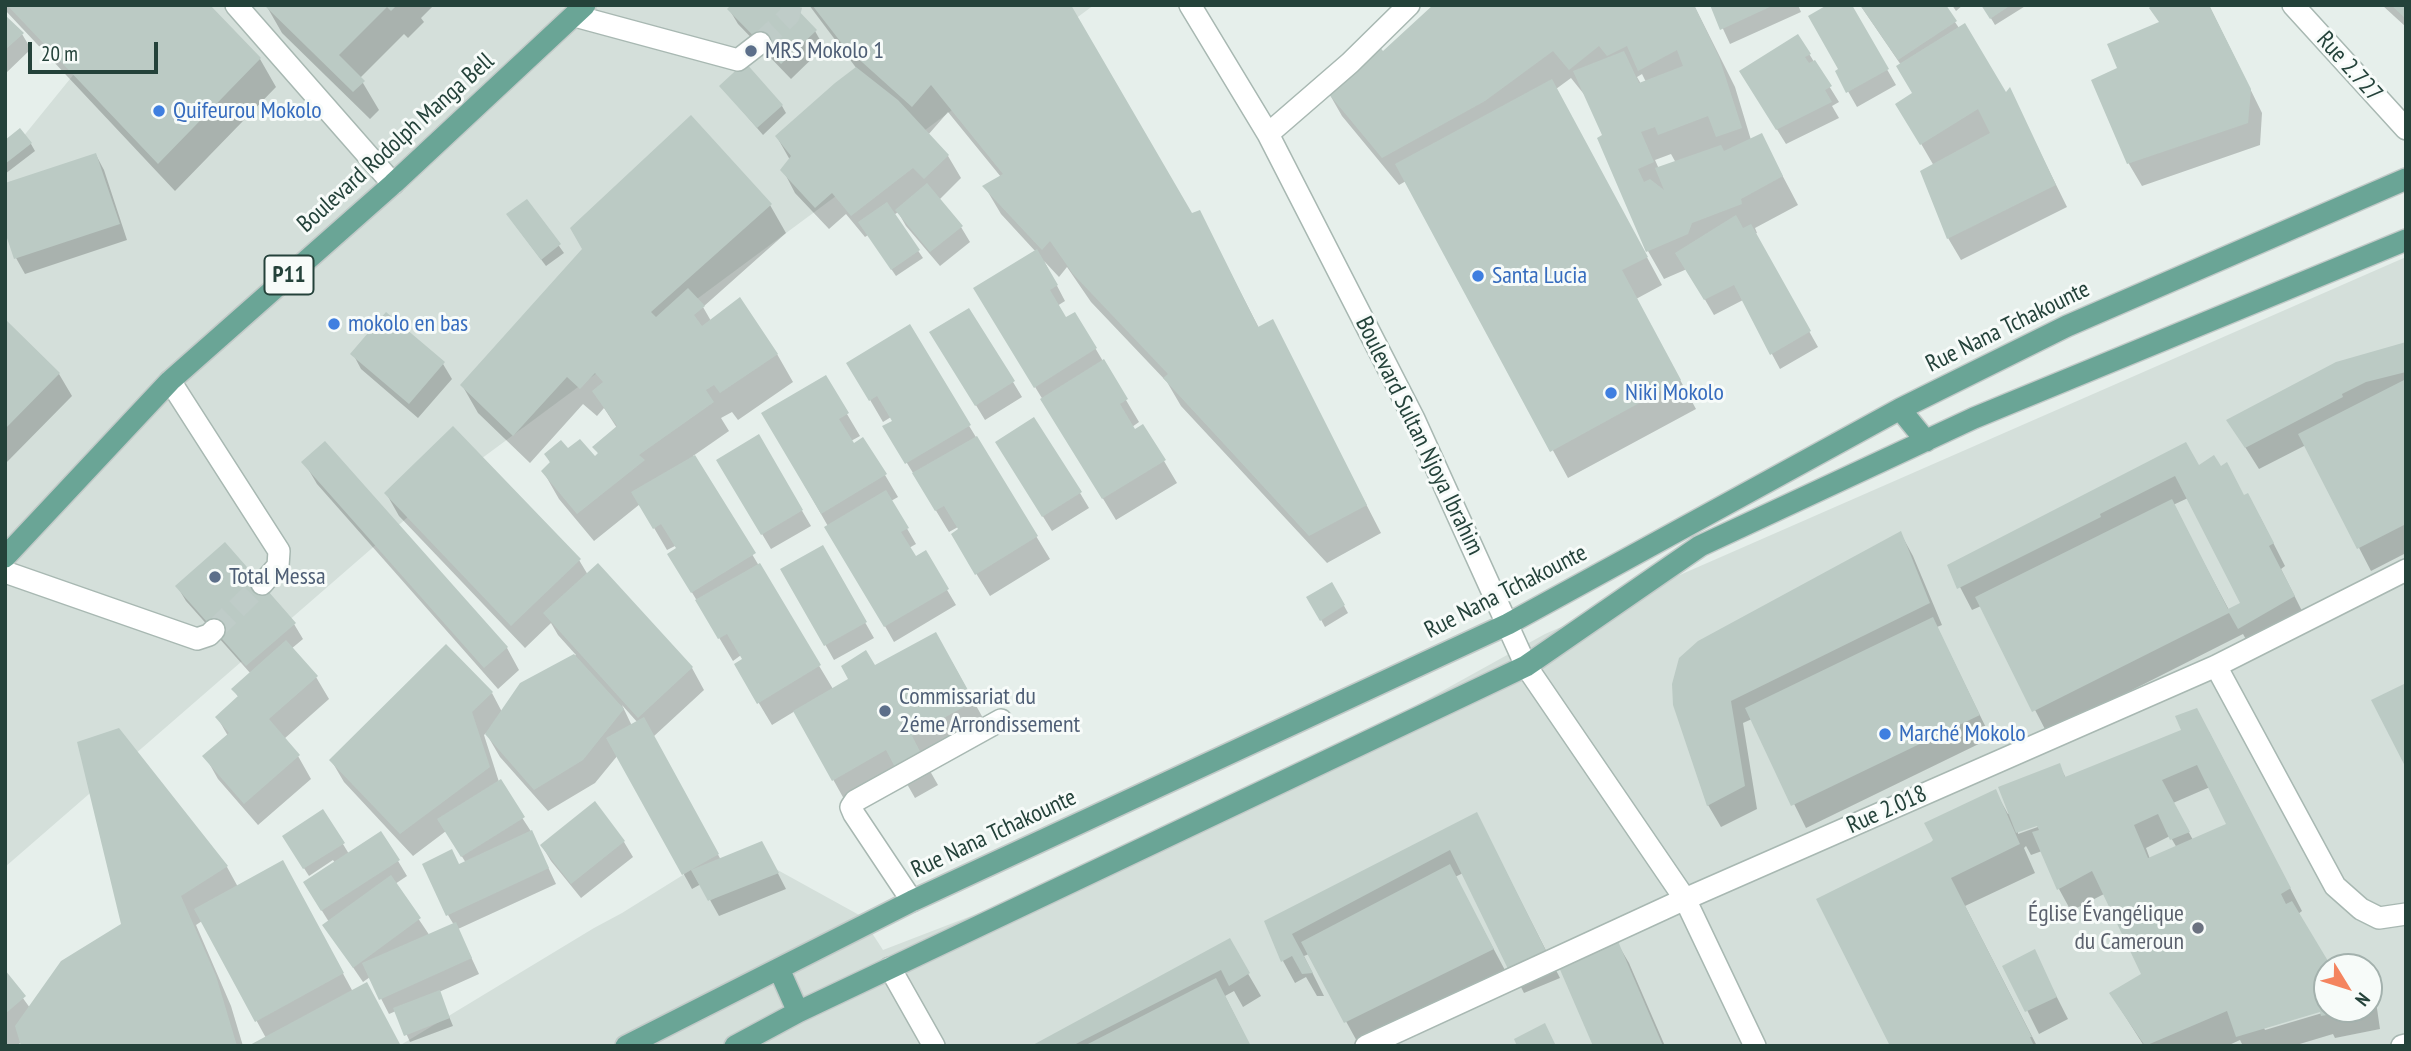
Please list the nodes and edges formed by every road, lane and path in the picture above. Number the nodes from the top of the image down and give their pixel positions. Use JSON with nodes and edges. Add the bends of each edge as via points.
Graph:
{"nodes":[{"id":1,"x":236,"y":5,"type":"edge"},
{"id":2,"x":1190,"y":5,"type":"edge"},
{"id":3,"x":1409,"y":5,"type":"edge"},
{"id":4,"x":2292,"y":5,"type":"edge"},
{"id":5,"x":580,"y":10,"type":"edge"},
{"id":6,"x":760,"y":43,"type":"tunnel mouth"},
{"id":7,"x":2406,"y":129,"type":"edge"},
{"id":8,"x":1268,"y":134,"type":"junction"},
{"id":9,"x":2406,"y":179,"type":"edge"},
{"id":10,"x":393,"y":184,"type":"junction"},
{"id":11,"x":2406,"y":240,"type":"edge"},
{"id":12,"x":170,"y":382,"type":"junction"},
{"id":13,"x":1900,"y":409,"type":"junction"},
{"id":14,"x":1926,"y":441,"type":"junction"},
{"id":15,"x":5,"y":557,"type":"edge"},
{"id":16,"x":2406,"y":570,"type":"edge"},
{"id":17,"x":5,"y":572,"type":"edge"},
{"id":18,"x":262,"y":584,"type":"tunnel mouth"},
{"id":19,"x":1508,"y":624,"type":"junction"},
{"id":20,"x":214,"y":630,"type":"tunnel mouth"},
{"id":21,"x":1526,"y":666,"type":"junction"},
{"id":22,"x":2216,"y":666,"type":"junction"},
{"id":23,"x":1001,"y":720,"type":"dead end"},
{"id":24,"x":1685,"y":899,"type":"junction"},
{"id":25,"x":912,"y":901,"type":"junction"},
{"id":26,"x":2406,"y":914,"type":"edge"},
{"id":27,"x":890,"y":968,"type":"junction"},
{"id":28,"x":779,"y":969,"type":"junction"},
{"id":29,"x":798,"y":1012,"type":"junction"},
{"id":30,"x":626,"y":1046,"type":"edge"},
{"id":31,"x":735,"y":1046,"type":"edge"},
{"id":32,"x":934,"y":1046,"type":"edge"},
{"id":33,"x":1366,"y":1046,"type":"edge"},
{"id":34,"x":1755,"y":1046,"type":"edge"}],
"edges":[{"from":1,"to":10,"type":"street"},
{"from":2,"to":8,"type":"street","name":"Boulevard Sultan Njoya Ibrahim"},
{"from":3,"to":8,"type":"street"},
{"from":4,"to":7,"type":"street","name":"Rue 2.727"},
{"from":5,"to":6,"type":"street","via":[[738,60]]},
{"from":5,"to":10,"type":"main road","name":"Boulevard Rodolph Manga Bell","number":"P11"},
{"from":8,"to":19,"type":"street","name":"Boulevard Sultan Njoya Ibrahim","via":[[1414,419]]},
{"from":9,"to":13,"type":"main road","name":"Rue Nana Tchakounte","via":[[2067,326]]},
{"from":10,"to":12,"type":"main road","name":"Boulevard Rodolph Manga Bell","number":"P11"},
{"from":11,"to":14,"type":"main road"},
{"from":12,"to":15,"type":"main road","name":"Boulevard Rodolph Manga Bell","number":"P11"},
{"from":12,"to":18,"type":"street","via":[[279,551],[278,566]]},
{"from":13,"to":14,"type":"main road"},
{"from":13,"to":19,"type":"main road","name":"Rue Nana Tchakounte"},
{"from":14,"to":21,"type":"main road","via":[[1700,546]]},
{"from":16,"to":22,"type":"street","name":"Rue 2.018"},
{"from":17,"to":20,"type":"street","via":[[197,639]]},
{"from":19,"to":21,"type":"street","name":"Boulevard Sultan Njoya Ibrahim"},
{"from":19,"to":25,"type":"main road","name":"Rue Nana Tchakounte"},
{"from":21,"to":24,"type":"street","name":"Boulevard Sultan Njoya Ibrahim"},
{"from":21,"to":27,"type":"main road"},
{"from":22,"to":24,"type":"street","name":"Rue 2.018"},
{"from":22,"to":26,"type":"street","via":[[2335,886],[2379,918]]},
{"from":23,"to":25,"type":"street","via":[[850,807]]},
{"from":24,"to":33,"type":"street","name":"Rue 2.018"},
{"from":24,"to":34,"type":"street","name":"Boulevard Sultan Njoya Ibrahim"},
{"from":25,"to":28,"type":"main road","name":"Rue Nana Tchakounte"},
{"from":27,"to":29,"type":"main road"},
{"from":27,"to":32,"type":"street"},
{"from":28,"to":29,"type":"main road"},
{"from":28,"to":30,"type":"main road","name":"Rue Nana Tchakounte"},
{"from":29,"to":31,"type":"main road"}]}
